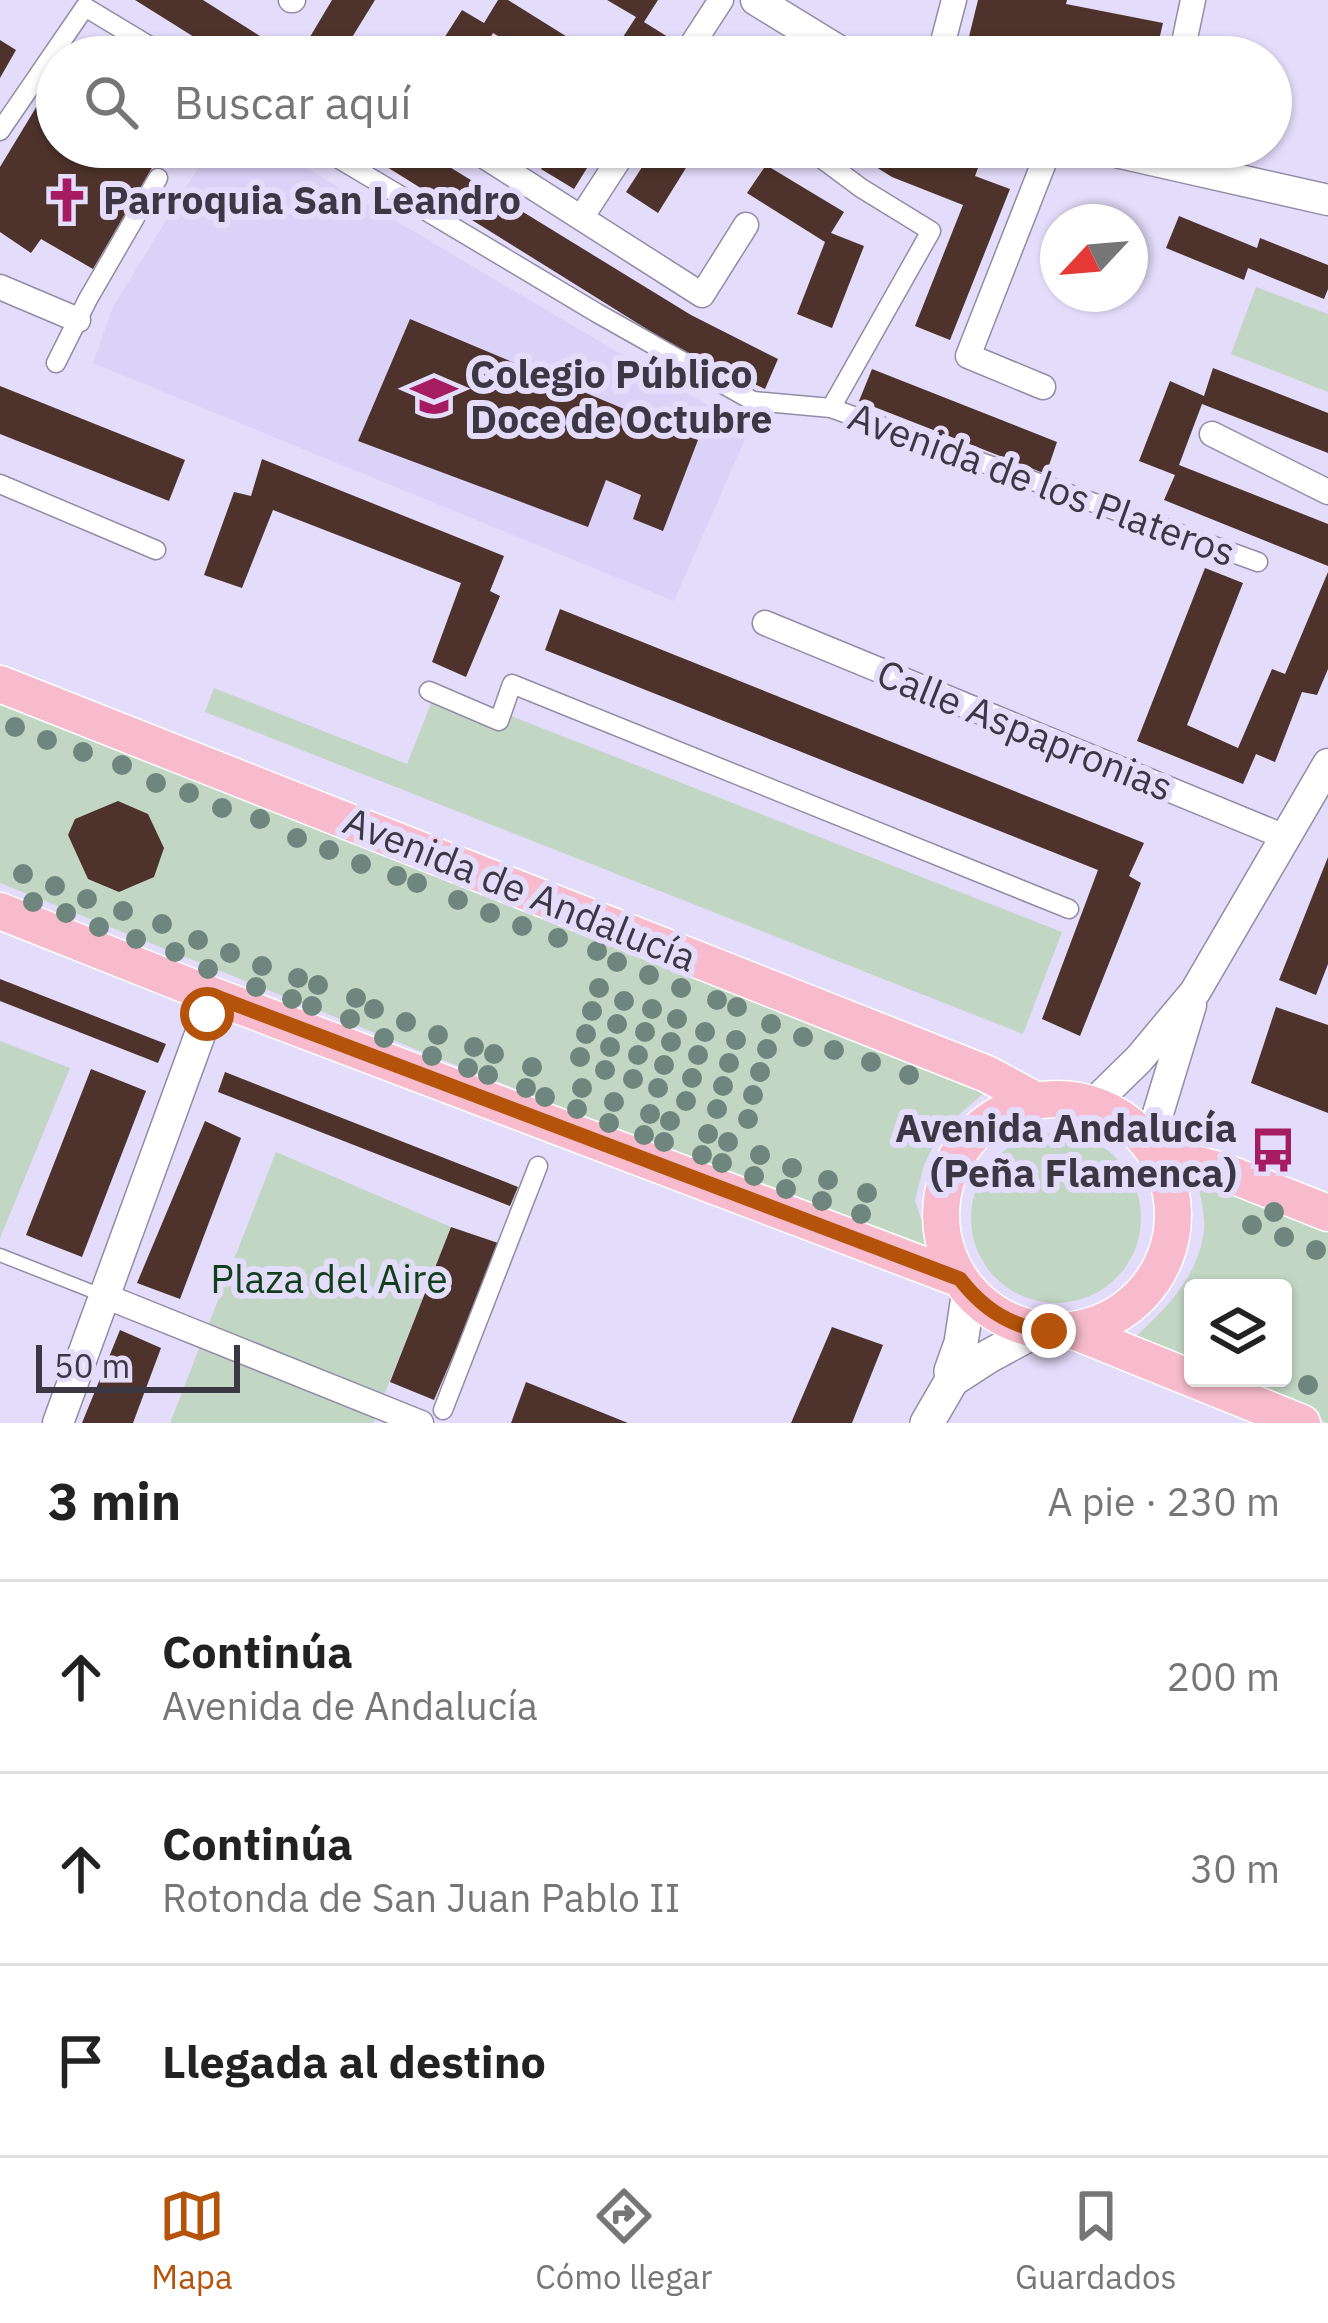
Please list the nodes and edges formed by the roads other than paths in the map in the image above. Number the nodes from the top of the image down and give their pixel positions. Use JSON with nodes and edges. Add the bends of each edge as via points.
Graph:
{"nodes":[{"id":1,"x":721,"y":0,"type":"edge"},
{"id":2,"x":756,"y":0,"type":"edge"},
{"id":3,"x":954,"y":0,"type":"edge"},
{"id":4,"x":1193,"y":0,"type":"edge"},
{"id":5,"x":65,"y":36,"type":"edge"},
{"id":6,"x":133,"y":36,"type":"edge"},
{"id":7,"x":698,"y":36,"type":"edge"},
{"id":8,"x":815,"y":36,"type":"edge"},
{"id":9,"x":945,"y":36,"type":"edge"},
{"id":10,"x":1185,"y":36,"type":"edge"},
{"id":11,"x":36,"y":78,"type":"edge"},
{"id":12,"x":0,"y":131,"type":"edge"},
{"id":13,"x":354,"y":168,"type":"edge"},
{"id":14,"x":503,"y":168,"type":"edge"},
{"id":15,"x":613,"y":168,"type":"edge"},
{"id":16,"x":834,"y":168,"type":"edge"},
{"id":17,"x":1042,"y":168,"type":"edge"},
{"id":18,"x":1211,"y":168,"type":"edge"},
{"id":19,"x":158,"y":178,"type":"dead end"},
{"id":20,"x":1328,"y":200,"type":"edge"},
{"id":21,"x":581,"y":218,"type":"junction"},
{"id":22,"x":746,"y":225,"type":"dead end"},
{"id":23,"x":0,"y":287,"type":"edge"},
{"id":24,"x":78,"y":320,"type":"junction"},
{"id":25,"x":56,"y":363,"type":"dead end"},
{"id":26,"x":1043,"y":387,"type":"dead end"},
{"id":27,"x":831,"y":408,"type":"junction"},
{"id":28,"x":1212,"y":434,"type":"dead end"},
{"id":29,"x":0,"y":484,"type":"edge"},
{"id":30,"x":1328,"y":492,"type":"edge"},
{"id":31,"x":156,"y":550,"type":"dead end"},
{"id":32,"x":1258,"y":562,"type":"dead end"},
{"id":33,"x":765,"y":622,"type":"dead end"},
{"id":34,"x":0,"y":684,"type":"edge"},
{"id":35,"x":429,"y":692,"type":"dead end"},
{"id":36,"x":1328,"y":764,"type":"edge"},
{"id":37,"x":1285,"y":837,"type":"junction"},
{"id":38,"x":1069,"y":909,"type":"dead end"},
{"id":39,"x":0,"y":910,"type":"edge"},
{"id":40,"x":1196,"y":992,"type":"junction"},
{"id":41,"x":214,"y":996,"type":"junction"},
{"id":42,"x":1037,"y":1101,"type":"junction"},
{"id":43,"x":1093,"y":1104,"type":"junction"},
{"id":44,"x":1152,"y":1148,"type":"junction"},
{"id":45,"x":538,"y":1166,"type":"dead end"},
{"id":46,"x":1328,"y":1213,"type":"edge"},
{"id":47,"x":0,"y":1256,"type":"edge"},
{"id":48,"x":964,"y":1285,"type":"junction"},
{"id":49,"x":105,"y":1296,"type":"junction"},
{"id":50,"x":1037,"y":1330,"type":"junction"},
{"id":51,"x":1074,"y":1330,"type":"junction"},
{"id":52,"x":952,"y":1380,"type":"junction"},
{"id":53,"x":432,"y":1416,"type":"edge"},
{"id":54,"x":58,"y":1423,"type":"edge"},
{"id":55,"x":926,"y":1423,"type":"edge"},
{"id":56,"x":1302,"y":1423,"type":"edge"}],
"edges":[{"from":1,"to":7,"type":"street"},
{"from":2,"to":8,"type":"street"},
{"from":3,"to":9,"type":"street"},
{"from":4,"to":10,"type":"street"},
{"from":5,"to":6,"type":"street","via":[[85,7]]},
{"from":11,"to":12,"type":"street"},
{"from":13,"to":27,"type":"street","name":"Avenida de los Plateros","via":[[752,401]]},
{"from":14,"to":21,"type":"street"},
{"from":15,"to":21,"type":"street"},
{"from":16,"to":27,"type":"street","via":[[931,231]]},
{"from":17,"to":26,"type":"street","via":[[968,356]]},
{"from":18,"to":20,"type":"street"},
{"from":19,"to":24,"type":"street"},
{"from":21,"to":22,"type":"street","via":[[702,296]]},
{"from":23,"to":24,"type":"street"},
{"from":24,"to":25,"type":"street"},
{"from":27,"to":32,"type":"street","name":"Avenida de los Plateros"},
{"from":28,"to":30,"type":"street"},
{"from":29,"to":31,"type":"street"},
{"from":33,"to":37,"type":"street","name":"Calle Aspapronias"},
{"from":34,"to":42,"type":"main road","name":"Avenida de Andalucía","via":[[963,1064]]},
{"from":35,"to":38,"type":"street","via":[[499,721],[512,684]]},
{"from":36,"to":37,"type":"street"},
{"from":37,"to":40,"type":"street"},
{"from":39,"to":41,"type":"main road"},
{"from":40,"to":43,"type":"street"},
{"from":40,"to":44,"type":"street"},
{"from":41,"to":48,"type":"main road"},
{"from":41,"to":49,"type":"street"},
{"from":42,"to":43,"type":"main road"},
{"from":42,"to":48,"type":"main road","via":[[979,1129],[945,1184],[946,1249]]},
{"from":43,"to":44,"type":"main road"},
{"from":44,"to":46,"type":"main road"},
{"from":44,"to":51,"type":"main road","via":[[1170,1184],[1169,1249],[1133,1304]]},
{"from":45,"to":53,"type":"street"},
{"from":47,"to":49,"type":"lane"},
{"from":48,"to":50,"type":"main road","via":[[1000,1316]]},
{"from":48,"to":52,"type":"main road"},
{"from":49,"to":53,"type":"street"},
{"from":49,"to":54,"type":"street"},
{"from":50,"to":51,"type":"main road"},
{"from":50,"to":52,"type":"main road"},
{"from":51,"to":56,"type":"main road"},
{"from":52,"to":55,"type":"main road"}]}
